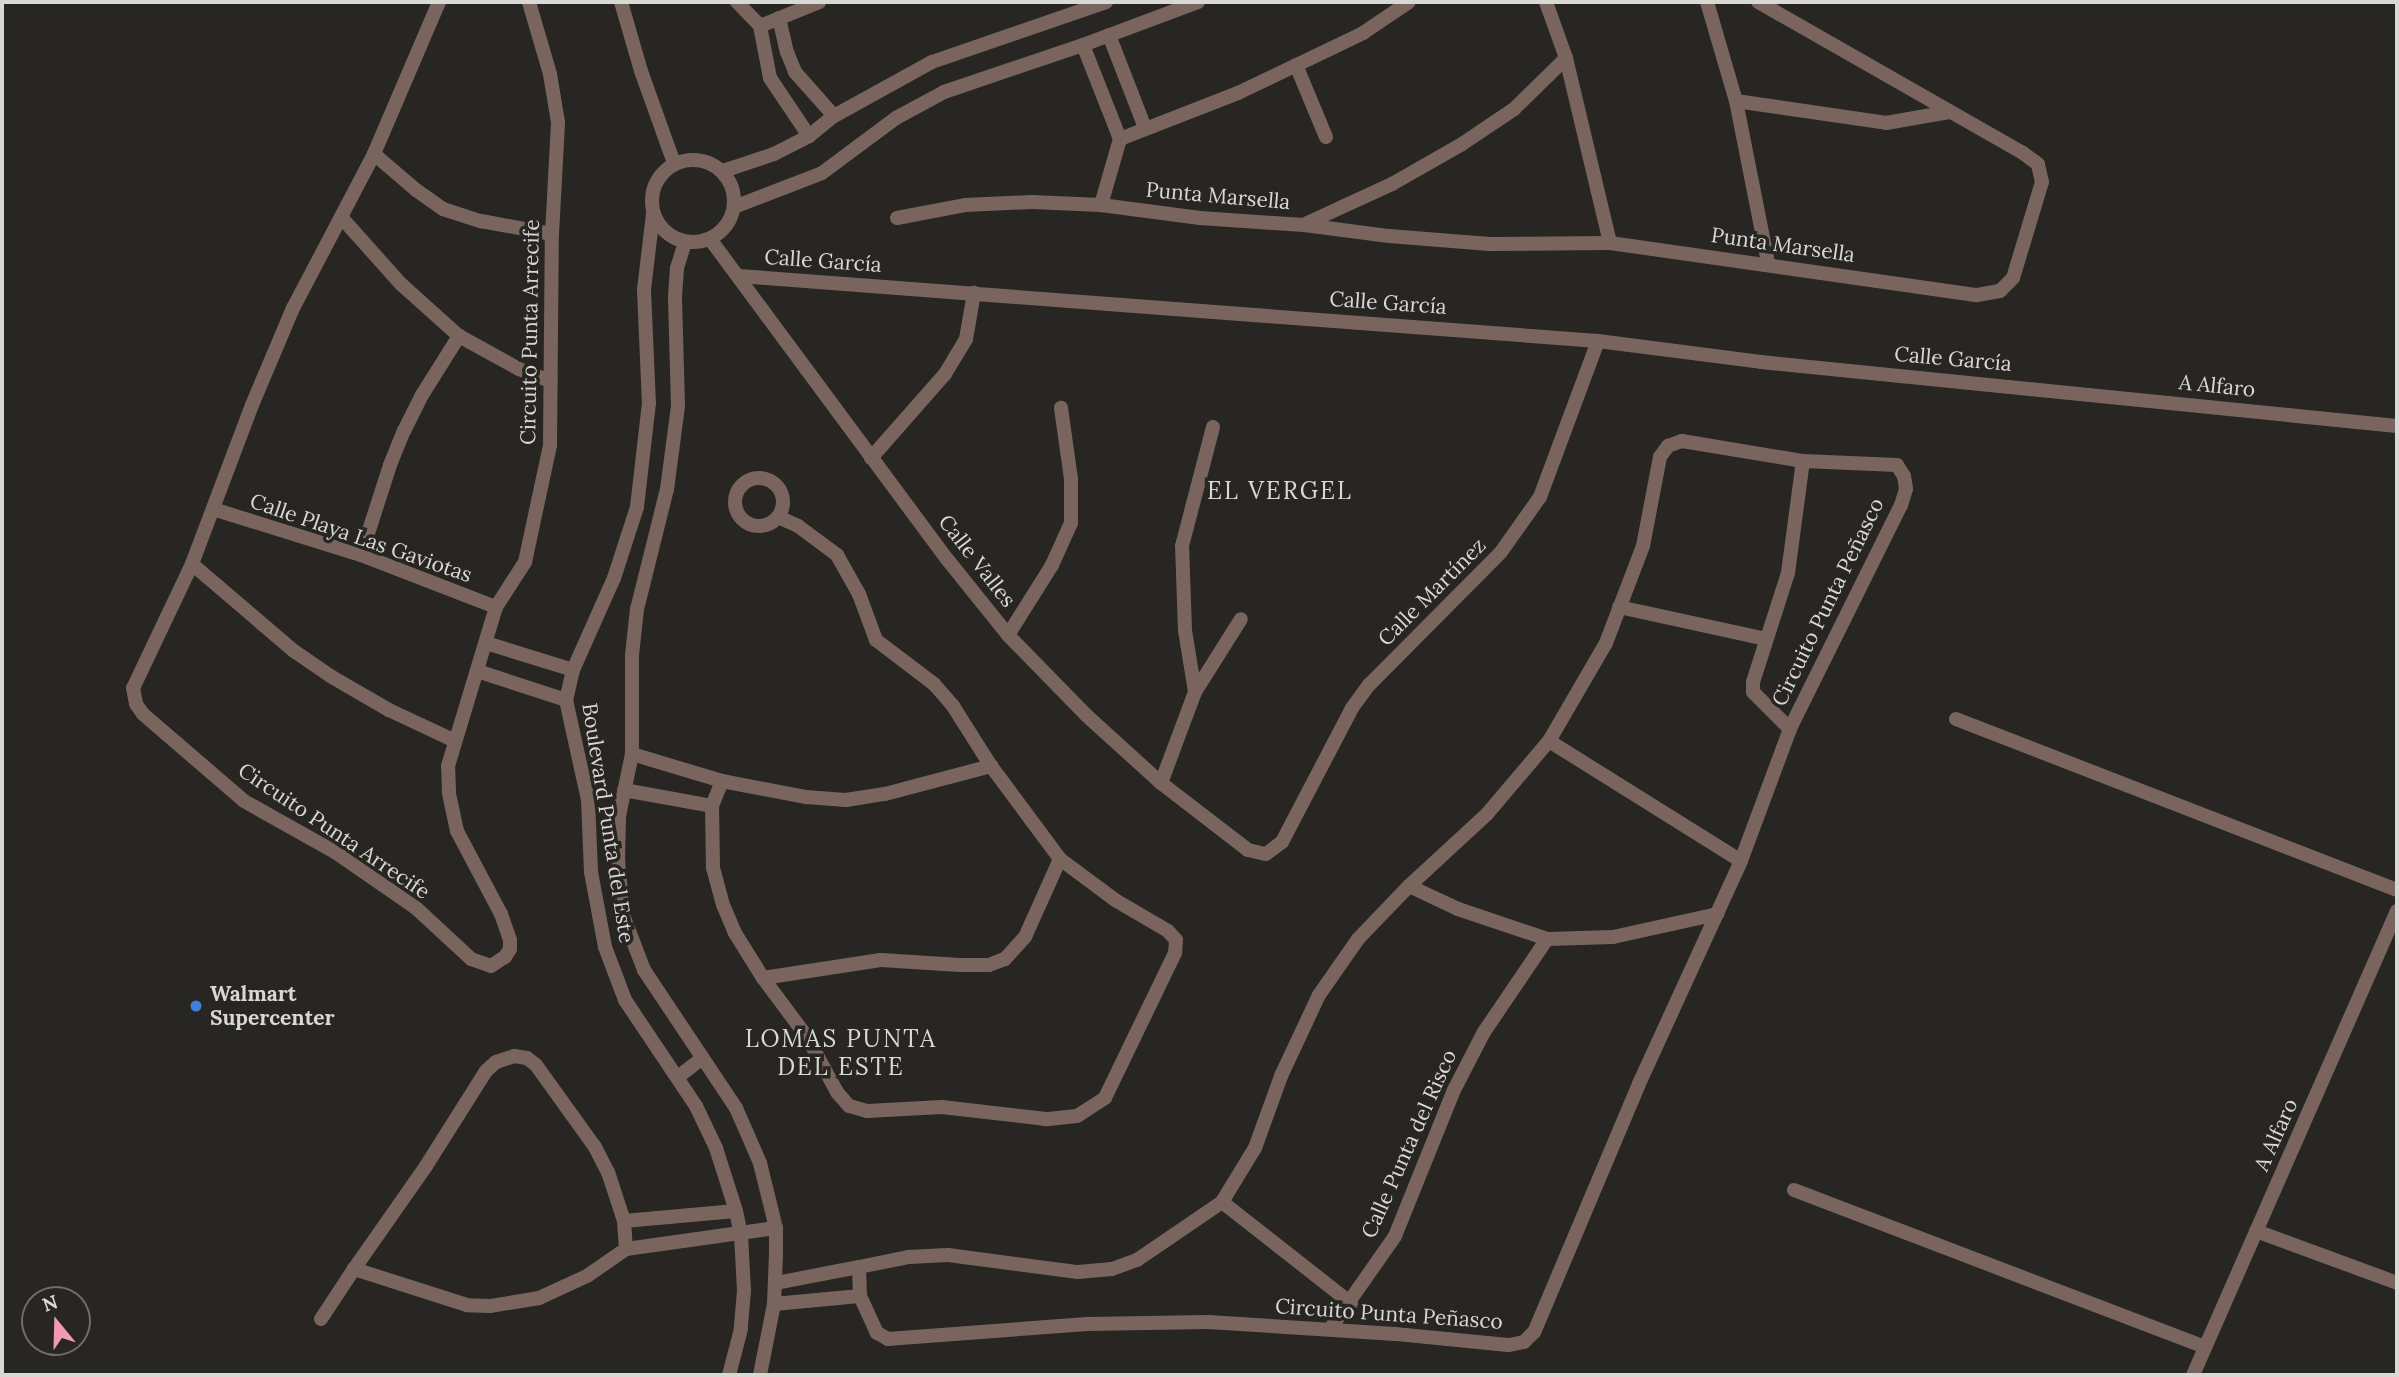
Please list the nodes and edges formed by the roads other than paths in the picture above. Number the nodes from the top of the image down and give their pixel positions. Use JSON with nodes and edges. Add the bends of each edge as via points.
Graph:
{"nodes":[{"id":1,"x":439,"y":2,"type":"edge"},
{"id":2,"x":529,"y":2,"type":"edge"},
{"id":3,"x":621,"y":2,"type":"edge"},
{"id":4,"x":737,"y":2,"type":"edge"},
{"id":5,"x":819,"y":2,"type":"edge"},
{"id":6,"x":1106,"y":2,"type":"edge"},
{"id":7,"x":1198,"y":2,"type":"edge"},
{"id":8,"x":1409,"y":2,"type":"edge"},
{"id":9,"x":1546,"y":2,"type":"edge"},
{"id":10,"x":1707,"y":2,"type":"edge"},
{"id":11,"x":1758,"y":2,"type":"edge"},
{"id":12,"x":779,"y":18,"type":"junction"},
{"id":13,"x":760,"y":26,"type":"junction"},
{"id":14,"x":1109,"y":35,"type":"junction"},
{"id":15,"x":1083,"y":46,"type":"junction"},
{"id":16,"x":1566,"y":58,"type":"junction"},
{"id":17,"x":1296,"y":65,"type":"junction"},
{"id":18,"x":1736,"y":101,"type":"junction"},
{"id":19,"x":1949,"y":112,"type":"junction"},
{"id":20,"x":834,"y":116,"type":"junction"},
{"id":21,"x":1145,"y":128,"type":"junction"},
{"id":22,"x":809,"y":136,"type":"junction"},
{"id":23,"x":1326,"y":137,"type":"dead end"},
{"id":24,"x":1120,"y":139,"type":"junction"},
{"id":25,"x":374,"y":154,"type":"junction"},
{"id":26,"x":674,"y":163,"type":"junction"},
{"id":27,"x":723,"y":171,"type":"junction"},
{"id":28,"x":1101,"y":205,"type":"junction"},
{"id":29,"x":734,"y":207,"type":"junction"},
{"id":30,"x":653,"y":214,"type":"junction"},
{"id":31,"x":341,"y":217,"type":"junction"},
{"id":32,"x":897,"y":218,"type":"dead end"},
{"id":33,"x":1304,"y":225,"type":"junction"},
{"id":34,"x":552,"y":234,"type":"junction"},
{"id":35,"x":710,"y":239,"type":"junction"},
{"id":36,"x":685,"y":242,"type":"junction"},
{"id":37,"x":1610,"y":243,"type":"junction"},
{"id":38,"x":1768,"y":263,"type":"junction"},
{"id":39,"x":739,"y":276,"type":"junction"},
{"id":40,"x":974,"y":293,"type":"junction"},
{"id":41,"x":459,"y":336,"type":"junction"},
{"id":42,"x":1598,"y":341,"type":"junction"},
{"id":43,"x":551,"y":382,"type":"junction"},
{"id":44,"x":2033,"y":387,"type":"joint"},
{"id":45,"x":1061,"y":408,"type":"dead end"},
{"id":46,"x":2397,"y":426,"type":"edge"},
{"id":47,"x":1213,"y":427,"type":"dead end"},
{"id":48,"x":871,"y":458,"type":"junction"},
{"id":49,"x":1803,"y":461,"type":"junction"},
{"id":50,"x":213,"y":509,"type":"junction"},
{"id":51,"x":778,"y":517,"type":"dead end"},
{"id":52,"x":362,"y":555,"type":"junction"},
{"id":53,"x":192,"y":564,"type":"junction"},
{"id":54,"x":496,"y":607,"type":"junction"},
{"id":55,"x":1619,"y":607,"type":"junction"},
{"id":56,"x":1241,"y":619,"type":"dead end"},
{"id":57,"x":1008,"y":635,"type":"junction"},
{"id":58,"x":1766,"y":639,"type":"junction"},
{"id":59,"x":486,"y":643,"type":"junction"},
{"id":60,"x":573,"y":670,"type":"junction"},
{"id":61,"x":478,"y":671,"type":"junction"},
{"id":62,"x":1195,"y":692,"type":"junction"},
{"id":63,"x":566,"y":700,"type":"junction"},
{"id":64,"x":1956,"y":719,"type":"dead end"},
{"id":65,"x":1790,"y":729,"type":"junction"},
{"id":66,"x":453,"y":740,"type":"junction"},
{"id":67,"x":1549,"y":741,"type":"junction"},
{"id":68,"x":632,"y":754,"type":"junction"},
{"id":69,"x":991,"y":766,"type":"junction"},
{"id":70,"x":722,"y":780,"type":"junction"},
{"id":71,"x":1161,"y":783,"type":"junction"},
{"id":72,"x":624,"y":790,"type":"junction"},
{"id":73,"x":712,"y":806,"type":"junction"},
{"id":74,"x":1266,"y":855,"type":"joint"},
{"id":75,"x":1060,"y":859,"type":"junction"},
{"id":76,"x":1741,"y":861,"type":"junction"},
{"id":77,"x":1409,"y":886,"type":"junction"},
{"id":78,"x":2397,"y":890,"type":"edge"},
{"id":79,"x":2397,"y":911,"type":"edge"},
{"id":80,"x":1718,"y":914,"type":"junction"},
{"id":81,"x":1547,"y":939,"type":"junction"},
{"id":82,"x":763,"y":978,"type":"junction"},
{"id":83,"x":702,"y":1058,"type":"junction"},
{"id":84,"x":678,"y":1077,"type":"junction"},
{"id":85,"x":1794,"y":1190,"type":"dead end"},
{"id":86,"x":1222,"y":1202,"type":"junction"},
{"id":87,"x":736,"y":1211,"type":"junction"},
{"id":88,"x":624,"y":1222,"type":"junction"},
{"id":89,"x":776,"y":1228,"type":"junction"},
{"id":90,"x":2256,"y":1231,"type":"junction"},
{"id":91,"x":741,"y":1234,"type":"junction"},
{"id":92,"x":626,"y":1249,"type":"junction"},
{"id":93,"x":859,"y":1267,"type":"junction"},
{"id":94,"x":354,"y":1269,"type":"junction"},
{"id":95,"x":776,"y":1283,"type":"junction"},
{"id":96,"x":2397,"y":1283,"type":"edge"},
{"id":97,"x":860,"y":1296,"type":"junction"},
{"id":98,"x":1351,"y":1303,"type":"junction"},
{"id":99,"x":774,"y":1304,"type":"junction"},
{"id":100,"x":321,"y":1319,"type":"dead end"},
{"id":101,"x":1330,"y":1329,"type":"junction"},
{"id":102,"x":2205,"y":1347,"type":"junction"},
{"id":103,"x":729,"y":1375,"type":"edge"},
{"id":104,"x":760,"y":1375,"type":"edge"},
{"id":105,"x":2193,"y":1375,"type":"edge"}],
"edges":[{"from":1,"to":25,"type":"street","name":"Circuito Punta Arrecife"},
{"from":2,"to":34,"type":"street","name":"Circuito Punta Arrecife","via":[[558,122]]},
{"from":3,"to":26,"type":"street"},
{"from":4,"to":13,"type":"street"},
{"from":5,"to":12,"type":"street"},
{"from":6,"to":20,"type":"street","via":[[932,62]]},
{"from":7,"to":14,"type":"street"},
{"from":8,"to":17,"type":"street","via":[[1363,33]]},
{"from":9,"to":16,"type":"street"},
{"from":10,"to":18,"type":"street"},
{"from":11,"to":19,"type":"street","name":"Punta Marsella"},
{"from":12,"to":13,"type":"street"},
{"from":12,"to":20,"type":"street","via":[[795,72]]},
{"from":13,"to":22,"type":"street","via":[[770,78]]},
{"from":14,"to":15,"type":"street"},
{"from":14,"to":21,"type":"street"},
{"from":15,"to":24,"type":"street"},
{"from":15,"to":29,"type":"street","via":[[944,92],[896,118],[822,173]]},
{"from":16,"to":33,"type":"street","via":[[1514,109],[1462,144],[1392,184]]},
{"from":16,"to":37,"type":"street"},
{"from":17,"to":21,"type":"street","via":[[1238,93]]},
{"from":17,"to":23,"type":"street"},
{"from":18,"to":19,"type":"street","via":[[1886,123]]},
{"from":18,"to":38,"type":"street"},
{"from":19,"to":38,"type":"street","name":"Punta Marsella","via":[[2038,164],[2042,182],[2013,278],[2000,291],[1977,295]]},
{"from":20,"to":22,"type":"street"},
{"from":21,"to":24,"type":"street"},
{"from":22,"to":27,"type":"street"},
{"from":24,"to":28,"type":"street"},
{"from":25,"to":31,"type":"street","name":"Circuito Punta Arrecife"},
{"from":25,"to":34,"type":"street","via":[[443,209]]},
{"from":26,"to":27,"type":"street","via":[[691,159]]},
{"from":26,"to":30,"type":"street","via":[[654,185]]},
{"from":27,"to":29,"type":"street","via":[[733,188]]},
{"from":28,"to":32,"type":"street","name":"Punta Marsella","via":[[965,205]]},
{"from":28,"to":33,"type":"street","name":"Punta Marsella"},
{"from":29,"to":35,"type":"street","via":[[721,231]]},
{"from":30,"to":36,"type":"street","via":[[671,237]]},
{"from":30,"to":60,"type":"street","name":"Boulevard Punta del Este","via":[[644,290],[649,403],[637,507],[614,578]]},
{"from":31,"to":41,"type":"street","via":[[418,301]]},
{"from":31,"to":50,"type":"street","name":"Circuito Punta Arrecife","via":[[293,308]]},
{"from":33,"to":37,"type":"street","name":"Punta Marsella","via":[[1490,244]]},
{"from":34,"to":43,"type":"street","name":"Circuito Punta Arrecife"},
{"from":35,"to":36,"type":"street"},
{"from":35,"to":39,"type":"street","name":"Calle Valles"},
{"from":36,"to":68,"type":"street","name":"Boulevard Punta del Este","via":[[675,298],[678,406],[660,525],[637,609],[632,655]]},
{"from":37,"to":38,"type":"street","name":"Punta Marsella"},
{"from":39,"to":40,"type":"street","name":"Calle García"},
{"from":39,"to":48,"type":"street","name":"Calle Valles"},
{"from":40,"to":42,"type":"street","name":"Calle García"},
{"from":40,"to":48,"type":"street","via":[[966,339],[945,374]]},
{"from":41,"to":43,"type":"street"},
{"from":41,"to":52,"type":"street","via":[[404,431]]},
{"from":42,"to":44,"type":"street","name":"Calle García","via":[[1761,362]]},
{"from":42,"to":74,"type":"street","name":"Calle Martínez","via":[[1539,497],[1502,552],[1369,685],[1352,708],[1282,842]]},
{"from":43,"to":54,"type":"street","name":"Circuito Punta Arrecife","via":[[550,445],[525,562]]},
{"from":44,"to":46,"type":"street","name":"A Alfaro"},
{"from":45,"to":57,"type":"street","via":[[1071,479],[1071,523],[1052,565]]},
{"from":47,"to":62,"type":"street","via":[[1182,546],[1185,630]]},
{"from":48,"to":57,"type":"street","name":"Calle Valles"},
{"from":49,"to":55,"type":"street","name":"Circuito Punta Peñasco","via":[[1682,441],[1668,446],[1660,457],[1643,546]]},
{"from":49,"to":58,"type":"street","name":"Circuito Punta Peñasco","via":[[1788,573]]},
{"from":49,"to":65,"type":"street","name":"Circuito Punta Peñasco","via":[[1896,465],[1906,489]]},
{"from":50,"to":52,"type":"street","name":"Calle Playa Las Gaviotas"},
{"from":50,"to":53,"type":"street","name":"Circuito Punta Arrecife"},
{"from":51,"to":69,"type":"street","via":[[837,555],[859,594],[876,640],[934,684],[970,729]]},
{"from":52,"to":54,"type":"street","name":"Calle Playa Las Gaviotas"},
{"from":53,"to":66,"type":"street","via":[[294,651],[332,677]]},
{"from":53,"to":66,"type":"street","name":"Circuito Punta Arrecife","via":[[135,679],[136,705],[244,801],[335,852],[416,908],[471,959],[491,966],[505,957],[510,940],[457,831],[449,792]]},
{"from":54,"to":59,"type":"street","name":"Circuito Punta Arrecife"},
{"from":55,"to":58,"type":"street"},
{"from":55,"to":67,"type":"street","name":"Circuito Punta Peñasco","via":[[1606,643]]},
{"from":56,"to":62,"type":"street"},
{"from":57,"to":71,"type":"street","name":"Calle Valles"},
{"from":58,"to":65,"type":"street","name":"Circuito Punta Peñasco","via":[[1753,692]]},
{"from":59,"to":60,"type":"street"},
{"from":59,"to":61,"type":"street","name":"Circuito Punta Arrecife"},
{"from":60,"to":63,"type":"street","name":"Boulevard Punta del Este"},
{"from":61,"to":63,"type":"street"},
{"from":61,"to":66,"type":"street","name":"Circuito Punta Arrecife"},
{"from":62,"to":71,"type":"street"},
{"from":63,"to":84,"type":"street","name":"Boulevard Punta del Este","via":[[588,800],[592,872],[605,947],[625,1000]]},
{"from":64,"to":78,"type":"street"},
{"from":65,"to":76,"type":"street","name":"Circuito Punta Peñasco"},
{"from":67,"to":76,"type":"street"},
{"from":67,"to":77,"type":"street","name":"Circuito Punta Peñasco","via":[[1487,814]]},
{"from":68,"to":70,"type":"street"},
{"from":68,"to":72,"type":"street","name":"Boulevard Punta del Este"},
{"from":69,"to":70,"type":"street","via":[[846,800]]},
{"from":69,"to":75,"type":"street"},
{"from":70,"to":73,"type":"street"},
{"from":71,"to":74,"type":"street","name":"Calle Valles","via":[[1248,850]]},
{"from":72,"to":73,"type":"street"},
{"from":72,"to":83,"type":"street","name":"Boulevard Punta del Este","via":[[618,859],[626,926],[644,970]]},
{"from":73,"to":82,"type":"street","via":[[713,868],[723,905]]},
{"from":75,"to":82,"type":"street","via":[[1025,937],[1005,958],[989,965],[881,960]]},
{"from":75,"to":82,"type":"street","via":[[1176,940],[1175,953],[1105,1098],[1077,1116],[1046,1119],[942,1107],[867,1111],[849,1105]]},
{"from":76,"to":80,"type":"street","name":"Circuito Punta Peñasco"},
{"from":77,"to":81,"type":"street","via":[[1458,909]]},
{"from":77,"to":86,"type":"street","name":"Circuito Punta Peñasco","via":[[1358,939],[1319,995],[1281,1076],[1255,1148]]},
{"from":79,"to":90,"type":"street","name":"A Alfaro"},
{"from":80,"to":81,"type":"street","via":[[1613,937]]},
{"from":80,"to":101,"type":"street","name":"Circuito Punta Peñasco","via":[[1639,1084],[1534,1332],[1524,1342],[1508,1345]]},
{"from":81,"to":98,"type":"street","name":"Calle Punta del Risco","via":[[1484,1032],[1454,1090],[1395,1236]]},
{"from":83,"to":84,"type":"street"},
{"from":83,"to":89,"type":"street","name":"Boulevard Punta del Este","via":[[736,1108],[760,1163]]},
{"from":84,"to":87,"type":"street","name":"Boulevard Punta del Este","via":[[716,1148]]},
{"from":85,"to":102,"type":"street"},
{"from":86,"to":93,"type":"street","name":"Circuito Punta Peñasco","via":[[1137,1260],[1112,1269],[1078,1272],[948,1255]]},
{"from":86,"to":98,"type":"street","name":"Circuito Punta Peñasco"},
{"from":87,"to":88,"type":"street"},
{"from":87,"to":91,"type":"street","name":"Boulevard Punta del Este"},
{"from":88,"to":92,"type":"street"},
{"from":88,"to":94,"type":"street","via":[[595,1147],[543,1072],[527,1058],[514,1056],[486,1071]]},
{"from":89,"to":91,"type":"street"},
{"from":89,"to":95,"type":"street","name":"Boulevard Punta del Este"},
{"from":90,"to":96,"type":"street"},
{"from":90,"to":102,"type":"street","name":"A Alfaro"},
{"from":91,"to":92,"type":"street"},
{"from":91,"to":103,"type":"street","name":"Boulevard Punta del Este","via":[[741,1329]]},
{"from":92,"to":94,"type":"street","via":[[587,1276],[539,1298],[490,1306],[467,1305]]},
{"from":93,"to":95,"type":"street","name":"Circuito Punta Peñasco"},
{"from":93,"to":97,"type":"street","name":"Circuito Punta Peñasco"},
{"from":94,"to":100,"type":"street"},
{"from":95,"to":99,"type":"street","name":"Boulevard Punta del Este"},
{"from":97,"to":99,"type":"street"},
{"from":97,"to":101,"type":"street","name":"Circuito Punta Peñasco","via":[[873,1329],[888,1339],[1087,1324],[1208,1322]]},
{"from":98,"to":101,"type":"street","name":"Calle Punta del Risco"},
{"from":99,"to":104,"type":"street","name":"Boulevard Punta del Este"},
{"from":102,"to":105,"type":"street","name":"A Alfaro"}]}
